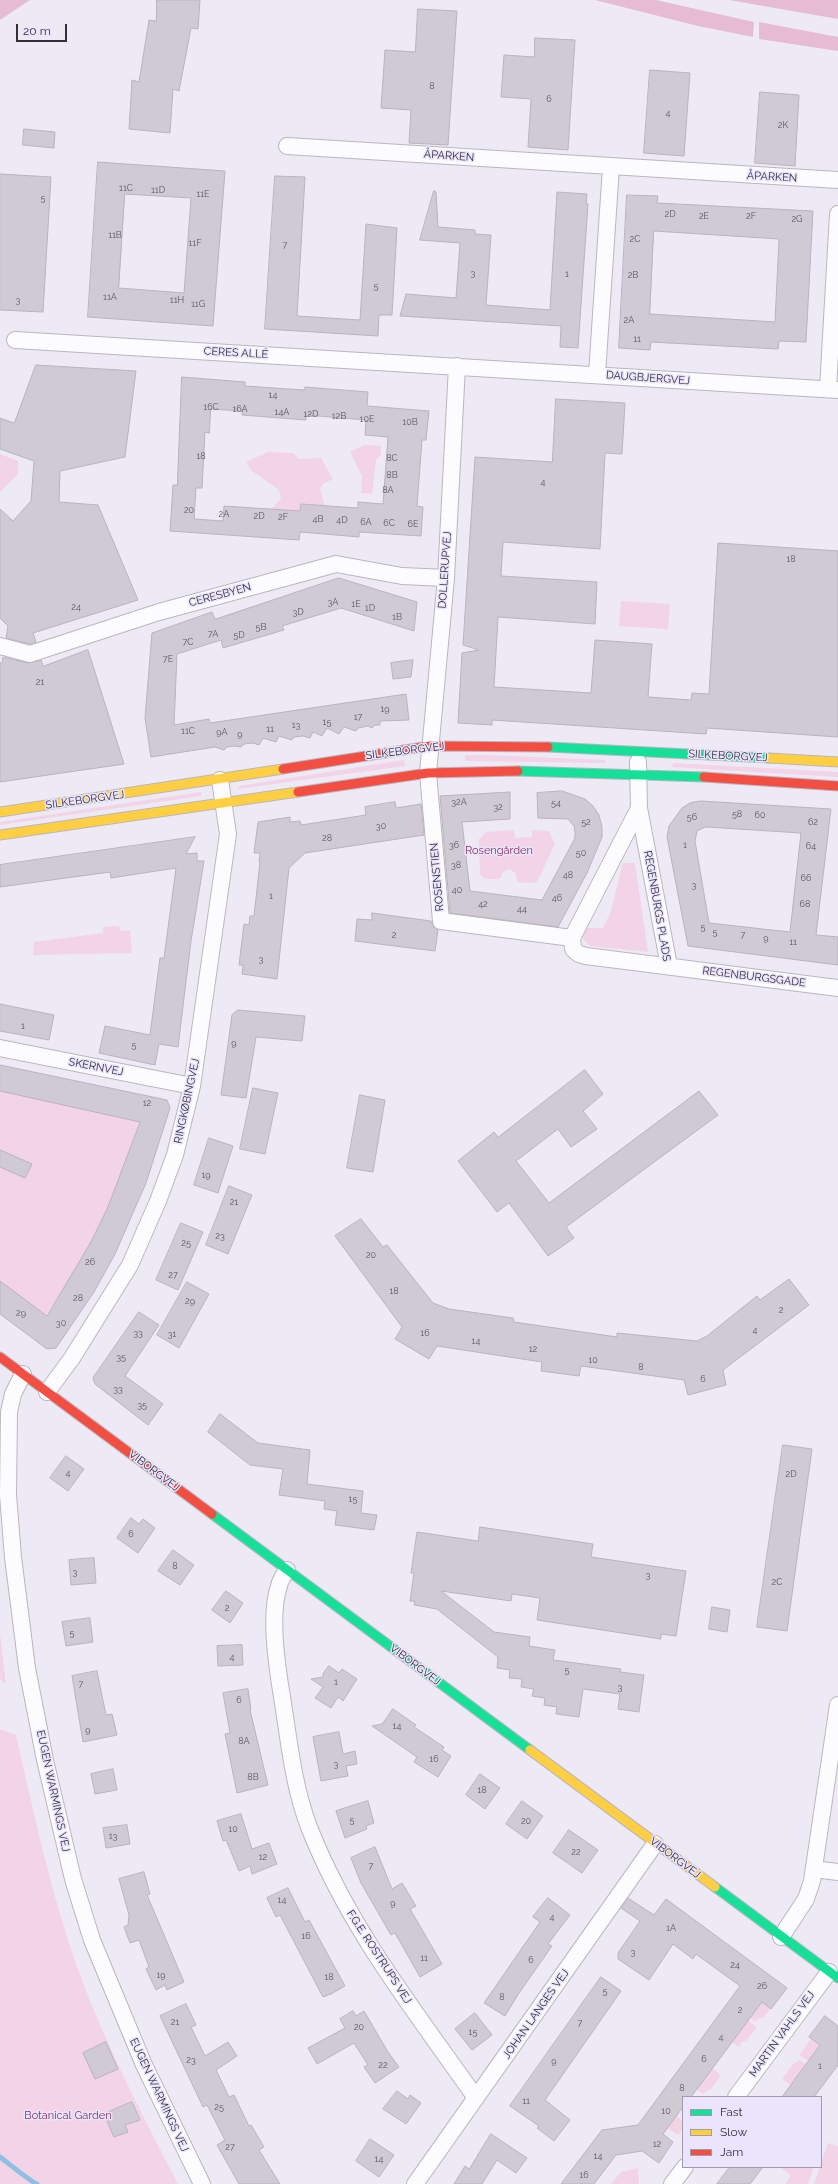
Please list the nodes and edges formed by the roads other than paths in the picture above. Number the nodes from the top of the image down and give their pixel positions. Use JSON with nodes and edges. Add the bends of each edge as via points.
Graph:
{"nodes":[{"id":1,"x":287,"y":146,"type":"dead end"},
{"id":2,"x":611,"y":166,"type":"junction"},
{"id":3,"x":838,"y":180,"type":"edge"},
{"id":4,"x":838,"y":214,"type":"edge"},
{"id":5,"x":15,"y":340,"type":"dead end"},
{"id":6,"x":457,"y":366,"type":"junction"},
{"id":7,"x":598,"y":374,"type":"junction"},
{"id":8,"x":833,"y":389,"type":"edge"},
{"id":9,"x":446,"y":578,"type":"junction"},
{"id":10,"x":0,"y":646,"type":"edge"},
{"id":11,"x":430,"y":746,"type":"junction"},
{"id":12,"x":639,"y":752,"type":"junction"},
{"id":13,"x":838,"y":762,"type":"edge"},
{"id":14,"x":428,"y":773,"type":"junction"},
{"id":15,"x":637,"y":774,"type":"junction"},
{"id":16,"x":220,"y":780,"type":"junction"},
{"id":17,"x":838,"y":786,"type":"edge"},
{"id":18,"x":223,"y":803,"type":"junction"},
{"id":19,"x":639,"y":808,"type":"junction"},
{"id":20,"x":0,"y":812,"type":"edge"},
{"id":21,"x":0,"y":835,"type":"edge"},
{"id":22,"x":572,"y":938,"type":"junction"},
{"id":23,"x":669,"y":966,"type":"junction"},
{"id":24,"x":838,"y":988,"type":"edge"},
{"id":25,"x":0,"y":1048,"type":"edge"},
{"id":26,"x":192,"y":1086,"type":"junction"},
{"id":27,"x":0,"y":1357,"type":"edge"},
{"id":28,"x":23,"y":1374,"type":"junction"},
{"id":29,"x":47,"y":1392,"type":"junction"},
{"id":30,"x":287,"y":1570,"type":"junction"},
{"id":31,"x":838,"y":1705,"type":"edge"},
{"id":32,"x":837,"y":1725,"type":"edge"},
{"id":33,"x":655,"y":1844,"type":"junction"},
{"id":34,"x":814,"y":1868,"type":"junction"},
{"id":35,"x":838,"y":1872,"type":"edge"},
{"id":36,"x":781,"y":1937,"type":"junction"},
{"id":37,"x":835,"y":1978,"type":"edge"},
{"id":38,"x":737,"y":2096,"type":"edge"},
{"id":39,"x":476,"y":2098,"type":"junction"},
{"id":40,"x":684,"y":2168,"type":"edge"},
{"id":41,"x":202,"y":2184,"type":"edge"},
{"id":42,"x":414,"y":2184,"type":"edge"},
{"id":43,"x":672,"y":2184,"type":"edge"}],
"edges":[{"from":1,"to":2,"type":"street","name":"ÅPARKEN"},
{"from":2,"to":3,"type":"street","name":"ÅPARKEN"},
{"from":2,"to":7,"type":"street"},
{"from":4,"to":8,"type":"street"},
{"from":5,"to":6,"type":"street","name":"CERES ALLÉ"},
{"from":6,"to":7,"type":"street","name":"DAUGBJERGVEJ"},
{"from":6,"to":9,"type":"street","name":"DOLLERUPVEJ"},
{"from":7,"to":8,"type":"street","name":"DAUGBJERGVEJ"},
{"from":9,"to":10,"type":"street","name":"CERESBYEN","via":[[402,576],[336,564],[159,612],[30,654]]},
{"from":9,"to":11,"type":"street","name":"DOLLERUPVEJ"},
{"from":11,"to":12,"type":"street","name":"SILKEBORGVEJ","via":[[524,746]]},
{"from":11,"to":14,"type":"street","name":"DOLLERUPVEJ"},
{"from":11,"to":16,"type":"street","name":"SILKEBORGVEJ"},
{"from":12,"to":13,"type":"street","name":"SILKEBORGVEJ"},
{"from":12,"to":15,"type":"street","name":"REGENBURGS PLADS"},
{"from":14,"to":15,"type":"street","name":"SILKEBORGVEJ","via":[[491,769]]},
{"from":14,"to":18,"type":"street","name":"SILKEBORGVEJ"},
{"from":14,"to":22,"type":"street","name":"ROSENSTIEN","via":[[441,921]]},
{"from":15,"to":17,"type":"street","name":"SILKEBORGVEJ"},
{"from":15,"to":19,"type":"street","name":"REGENBURGS PLADS"},
{"from":16,"to":18,"type":"street","name":"RINGKØBINGVEJ"},
{"from":16,"to":20,"type":"street","name":"SILKEBORGVEJ"},
{"from":18,"to":21,"type":"street","name":"SILKEBORGVEJ"},
{"from":18,"to":26,"type":"street","name":"RINGKØBINGVEJ","via":[[228,834]]},
{"from":19,"to":22,"type":"street"},
{"from":19,"to":23,"type":"street","name":"REGENBURGS PLADS"},
{"from":22,"to":23,"type":"street","name":"REGENBURGS PLADS","via":[[573,949],[579,954]]},
{"from":23,"to":24,"type":"street","name":"REGENBURGSGADE"},
{"from":25,"to":26,"type":"street","name":"SKERNVEJ"},
{"from":26,"to":29,"type":"street","name":"RINGKØBINGVEJ","via":[[174,1156],[152,1216],[130,1265],[72,1358]]},
{"from":27,"to":28,"type":"street","name":"VIBORGVEJ"},
{"from":28,"to":29,"type":"street","name":"VIBORGVEJ"},
{"from":28,"to":41,"type":"street","name":"EUGEN WARMINGS VEJ","via":[[13,1394],[9,1412],[8,1495],[27,1668],[45,1760],[72,1879],[92,1940],[144,2065]]},
{"from":29,"to":30,"type":"street","name":"VIBORGVEJ"},
{"from":30,"to":33,"type":"street","name":"VIBORGVEJ"},
{"from":30,"to":39,"type":"street","name":"F.G.E. ROSTRUPS VEJ","via":[[278,1586],[275,1617],[278,1668],[294,1775],[308,1826],[348,1910],[370,1946]]},
{"from":31,"to":32,"type":"street"},
{"from":32,"to":34,"type":"street"},
{"from":33,"to":36,"type":"street","name":"VIBORGVEJ"},
{"from":33,"to":39,"type":"street","name":"JOHAN LANGES VEJ"},
{"from":34,"to":35,"type":"street"},
{"from":34,"to":36,"type":"street","via":[[806,1899]]},
{"from":36,"to":37,"type":"street","name":"VIBORGVEJ"},
{"from":37,"to":38,"type":"street","name":"MARTIN VAHLS VEJ"},
{"from":39,"to":42,"type":"street","name":"JOHAN LANGES VEJ"},
{"from":40,"to":43,"type":"street"}]}
